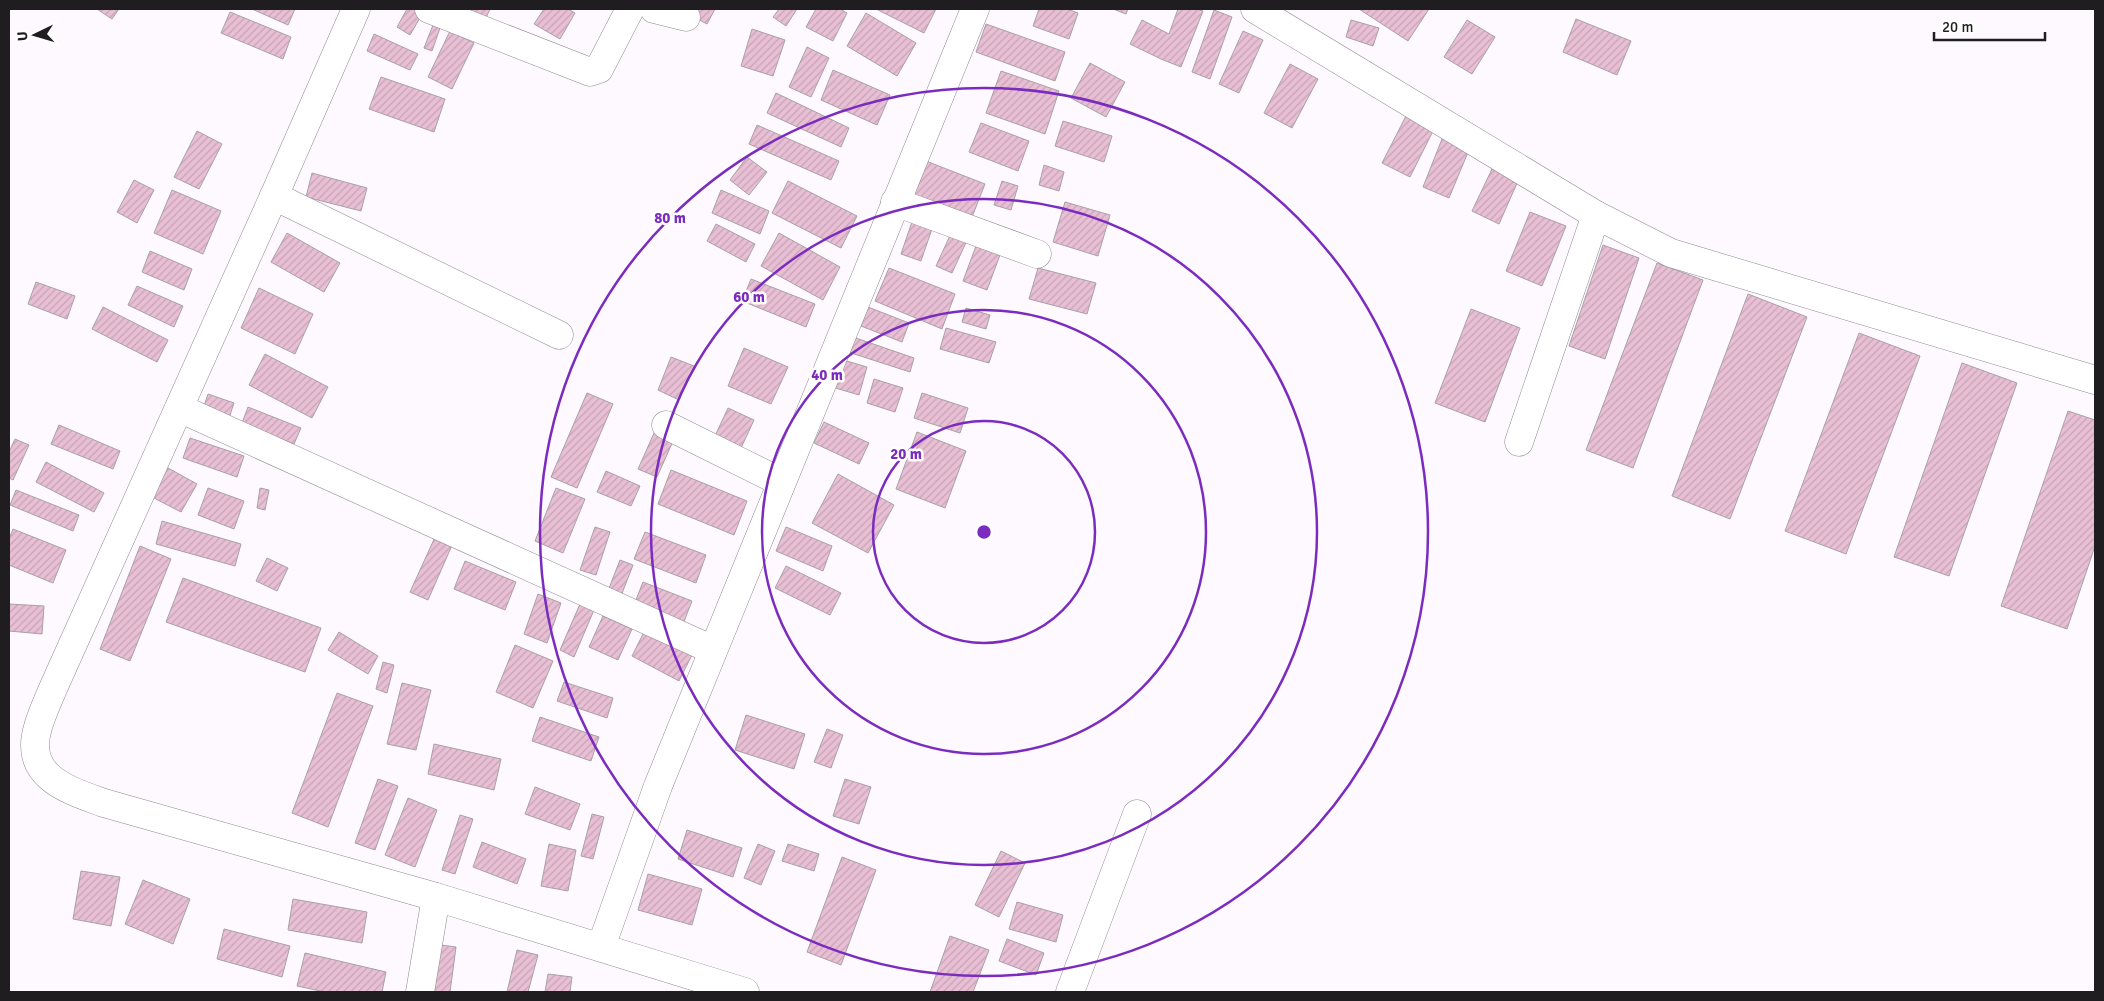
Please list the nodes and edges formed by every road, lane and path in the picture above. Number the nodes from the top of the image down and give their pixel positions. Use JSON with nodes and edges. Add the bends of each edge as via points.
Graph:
{"nodes":[{"id":1,"x":356,"y":9,"type":"edge"},
{"id":2,"x":429,"y":9,"type":"edge"},
{"id":3,"x":630,"y":9,"type":"edge"},
{"id":4,"x":654,"y":9,"type":"edge"},
{"id":5,"x":975,"y":9,"type":"edge"},
{"id":6,"x":1255,"y":9,"type":"edge"},
{"id":7,"x":686,"y":17,"type":"dead end"},
{"id":8,"x":274,"y":196,"type":"junction"},
{"id":9,"x":895,"y":202,"type":"junction"},
{"id":10,"x":1596,"y":215,"type":"junction"},
{"id":11,"x":1037,"y":254,"type":"dead end"},
{"id":12,"x":559,"y":335,"type":"dead end"},
{"id":13,"x":2095,"y":380,"type":"edge"},
{"id":14,"x":179,"y":408,"type":"junction"},
{"id":15,"x":666,"y":425,"type":"dead end"},
{"id":16,"x":1518,"y":442,"type":"dead end"},
{"id":17,"x":781,"y":482,"type":"junction"},
{"id":18,"x":713,"y":650,"type":"junction"},
{"id":19,"x":1137,"y":814,"type":"dead end"},
{"id":20,"x":436,"y":897,"type":"junction"},
{"id":21,"x":601,"y":947,"type":"junction"},
{"id":22,"x":420,"y":992,"type":"edge"},
{"id":23,"x":745,"y":992,"type":"edge"},
{"id":24,"x":1070,"y":992,"type":"edge"}],
"edges":[{"from":1,"to":8,"type":"street"},
{"from":2,"to":3,"type":"street","via":[[590,72],[599,69]]},
{"from":4,"to":7,"type":"street"},
{"from":5,"to":9,"type":"street"},
{"from":6,"to":10,"type":"street"},
{"from":8,"to":12,"type":"street"},
{"from":8,"to":14,"type":"street"},
{"from":9,"to":11,"type":"street"},
{"from":9,"to":17,"type":"street"},
{"from":10,"to":13,"type":"street","via":[[1671,253]]},
{"from":10,"to":16,"type":"street"},
{"from":14,"to":18,"type":"street"},
{"from":14,"to":20,"type":"street","via":[[55,684],[37,729],[35,756],[47,777],[71,791],[104,803]]},
{"from":15,"to":17,"type":"street"},
{"from":17,"to":18,"type":"street"},
{"from":18,"to":21,"type":"street","via":[[658,786]]},
{"from":19,"to":24,"type":"street"},
{"from":20,"to":21,"type":"street"},
{"from":20,"to":22,"type":"street"},
{"from":21,"to":23,"type":"street"}]}
